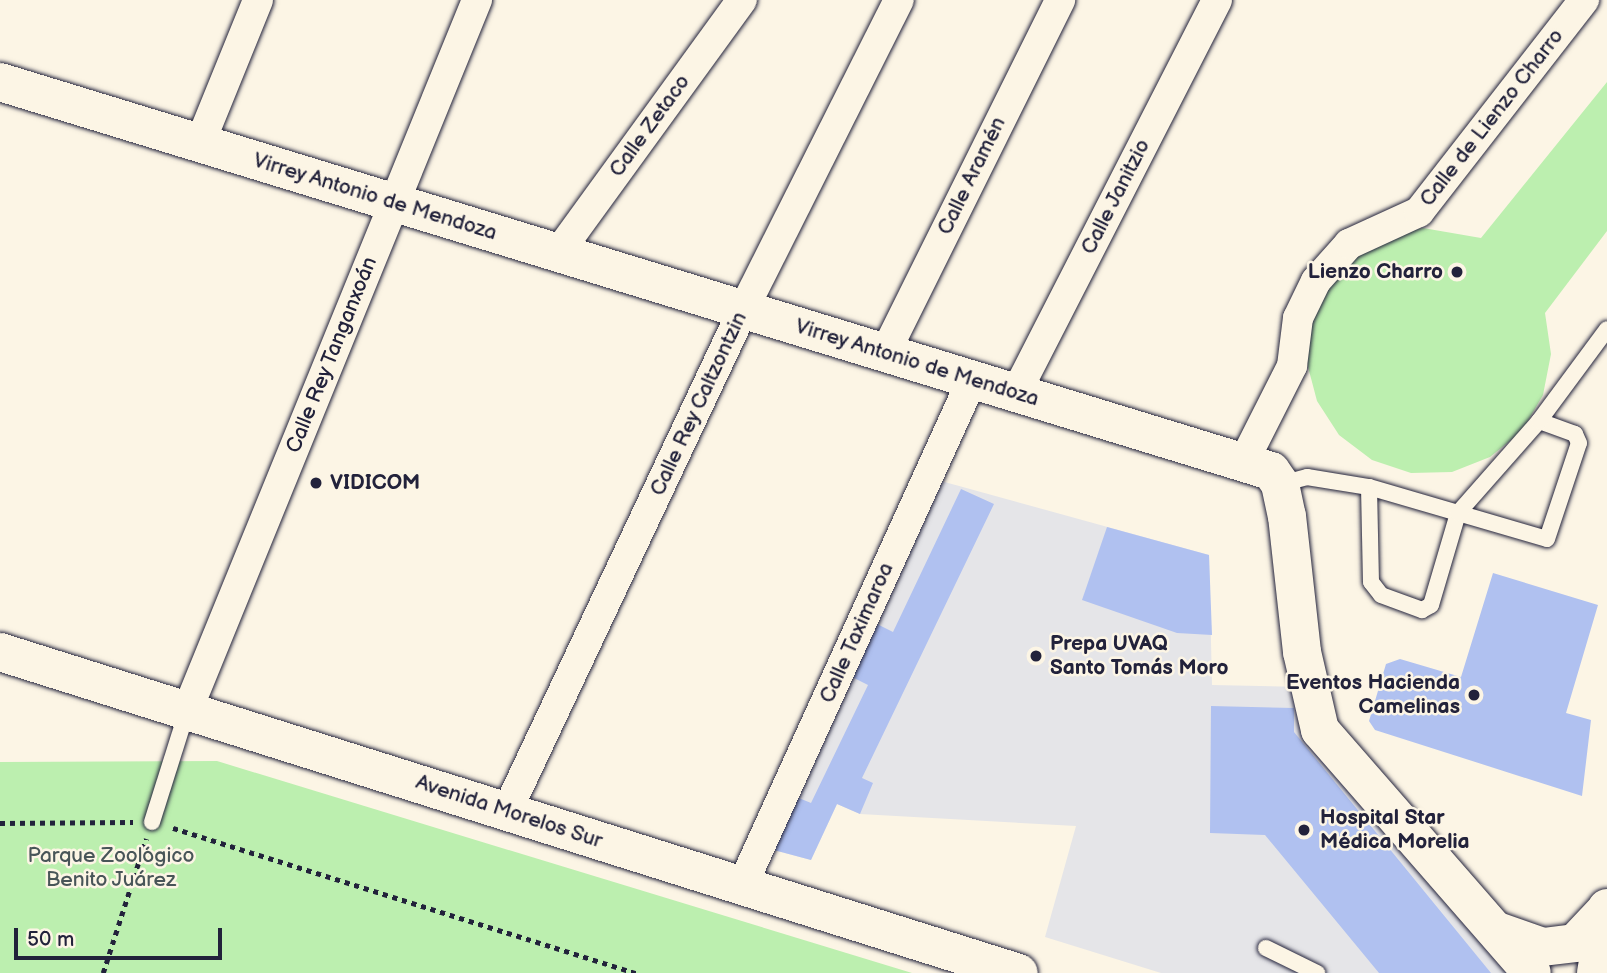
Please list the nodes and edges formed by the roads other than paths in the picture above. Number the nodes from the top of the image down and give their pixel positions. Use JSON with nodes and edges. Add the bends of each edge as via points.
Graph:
{"nodes":[{"id":1,"x":258,"y":0,"type":"edge"},
{"id":2,"x":477,"y":0,"type":"edge"},
{"id":3,"x":742,"y":0,"type":"edge"},
{"id":4,"x":899,"y":0,"type":"edge"},
{"id":5,"x":1060,"y":0,"type":"edge"},
{"id":6,"x":1217,"y":0,"type":"edge"},
{"id":7,"x":1584,"y":0,"type":"edge"},
{"id":8,"x":0,"y":82,"type":"edge"},
{"id":9,"x":200,"y":143,"type":"junction"},
{"id":10,"x":394,"y":202,"type":"junction"},
{"id":11,"x":558,"y":253,"type":"junction"},
{"id":12,"x":743,"y":310,"type":"junction"},
{"id":13,"x":1607,"y":329,"type":"edge"},
{"id":14,"x":885,"y":353,"type":"junction"},
{"id":15,"x":972,"y":380,"type":"junction"},
{"id":16,"x":1016,"y":393,"type":"junction"},
{"id":17,"x":1539,"y":421,"type":"junction"},
{"id":18,"x":1242,"y":463,"type":"junction"},
{"id":19,"x":1280,"y":484,"type":"junction"},
{"id":20,"x":1369,"y":487,"type":"junction"},
{"id":21,"x":1458,"y":513,"type":"junction"},
{"id":22,"x":0,"y":652,"type":"edge"},
{"id":23,"x":187,"y":711,"type":"junction"},
{"id":24,"x":507,"y":811,"type":"junction"},
{"id":25,"x":152,"y":822,"type":"road end"},
{"id":26,"x":742,"y":886,"type":"junction"},
{"id":27,"x":1607,"y":909,"type":"edge"},
{"id":28,"x":1497,"y":930,"type":"junction"},
{"id":29,"x":1266,"y":948,"type":"dead end"},
{"id":30,"x":1019,"y":973,"type":"edge"},
{"id":31,"x":1317,"y":973,"type":"edge"},
{"id":32,"x":1532,"y":973,"type":"edge"},
{"id":33,"x":1596,"y":973,"type":"edge"}],
"edges":[{"from":1,"to":9,"type":"street"},
{"from":2,"to":10,"type":"street","name":"Calle Rey Tanganxoán"},
{"from":3,"to":11,"type":"street","name":"Calle Zetaco"},
{"from":4,"to":12,"type":"street","name":"Calle Rey Caltzontzin"},
{"from":5,"to":14,"type":"street","name":"Calle Aramén"},
{"from":6,"to":16,"type":"street","name":"Calle Janitzio"},
{"from":7,"to":18,"type":"street","name":"Calle de Lienzo Charro","via":[[1419,212],[1349,244],[1316,281],[1298,318],[1292,366]]},
{"from":8,"to":9,"type":"street","name":"Virrey Antonio de Mendoza"},
{"from":9,"to":10,"type":"street","name":"Virrey Antonio de Mendoza"},
{"from":10,"to":11,"type":"street","name":"Virrey Antonio de Mendoza"},
{"from":10,"to":23,"type":"street","name":"Calle Rey Tanganxoán"},
{"from":11,"to":12,"type":"street","name":"Virrey Antonio de Mendoza"},
{"from":12,"to":14,"type":"street","name":"Virrey Antonio de Mendoza"},
{"from":12,"to":24,"type":"street","name":"Calle Rey Caltzontzin"},
{"from":13,"to":17,"type":"lane"},
{"from":14,"to":15,"type":"street","name":"Virrey Antonio de Mendoza"},
{"from":15,"to":16,"type":"street","name":"Virrey Antonio de Mendoza"},
{"from":15,"to":26,"type":"street","name":"Calle Taximaroa"},
{"from":16,"to":18,"type":"street","name":"Virrey Antonio de Mendoza"},
{"from":17,"to":21,"type":"lane"},
{"from":17,"to":21,"type":"lane","via":[[1575,434],[1579,443],[1547,539]]},
{"from":18,"to":19,"type":"street","name":"Virrey Antonio de Mendoza","via":[[1271,471]]},
{"from":19,"to":20,"type":"lane","via":[[1307,477]]},
{"from":19,"to":28,"type":"street","via":[[1302,652],[1320,730]]},
{"from":20,"to":21,"type":"lane"},
{"from":20,"to":21,"type":"lane","via":[[1371,582],[1381,595],[1422,610],[1431,605]]},
{"from":22,"to":23,"type":"street","name":"Avenida Morelos Sur"},
{"from":23,"to":24,"type":"street","name":"Avenida Morelos Sur"},
{"from":23,"to":25,"type":"lane"},
{"from":24,"to":26,"type":"street","name":"Avenida Morelos Sur"},
{"from":26,"to":30,"type":"street","name":"Avenida Morelos Sur"},
{"from":27,"to":28,"type":"street","via":[[1575,943],[1543,947]]},
{"from":27,"to":33,"type":"street"},
{"from":28,"to":32,"type":"street"},
{"from":29,"to":31,"type":"lane"}]}
